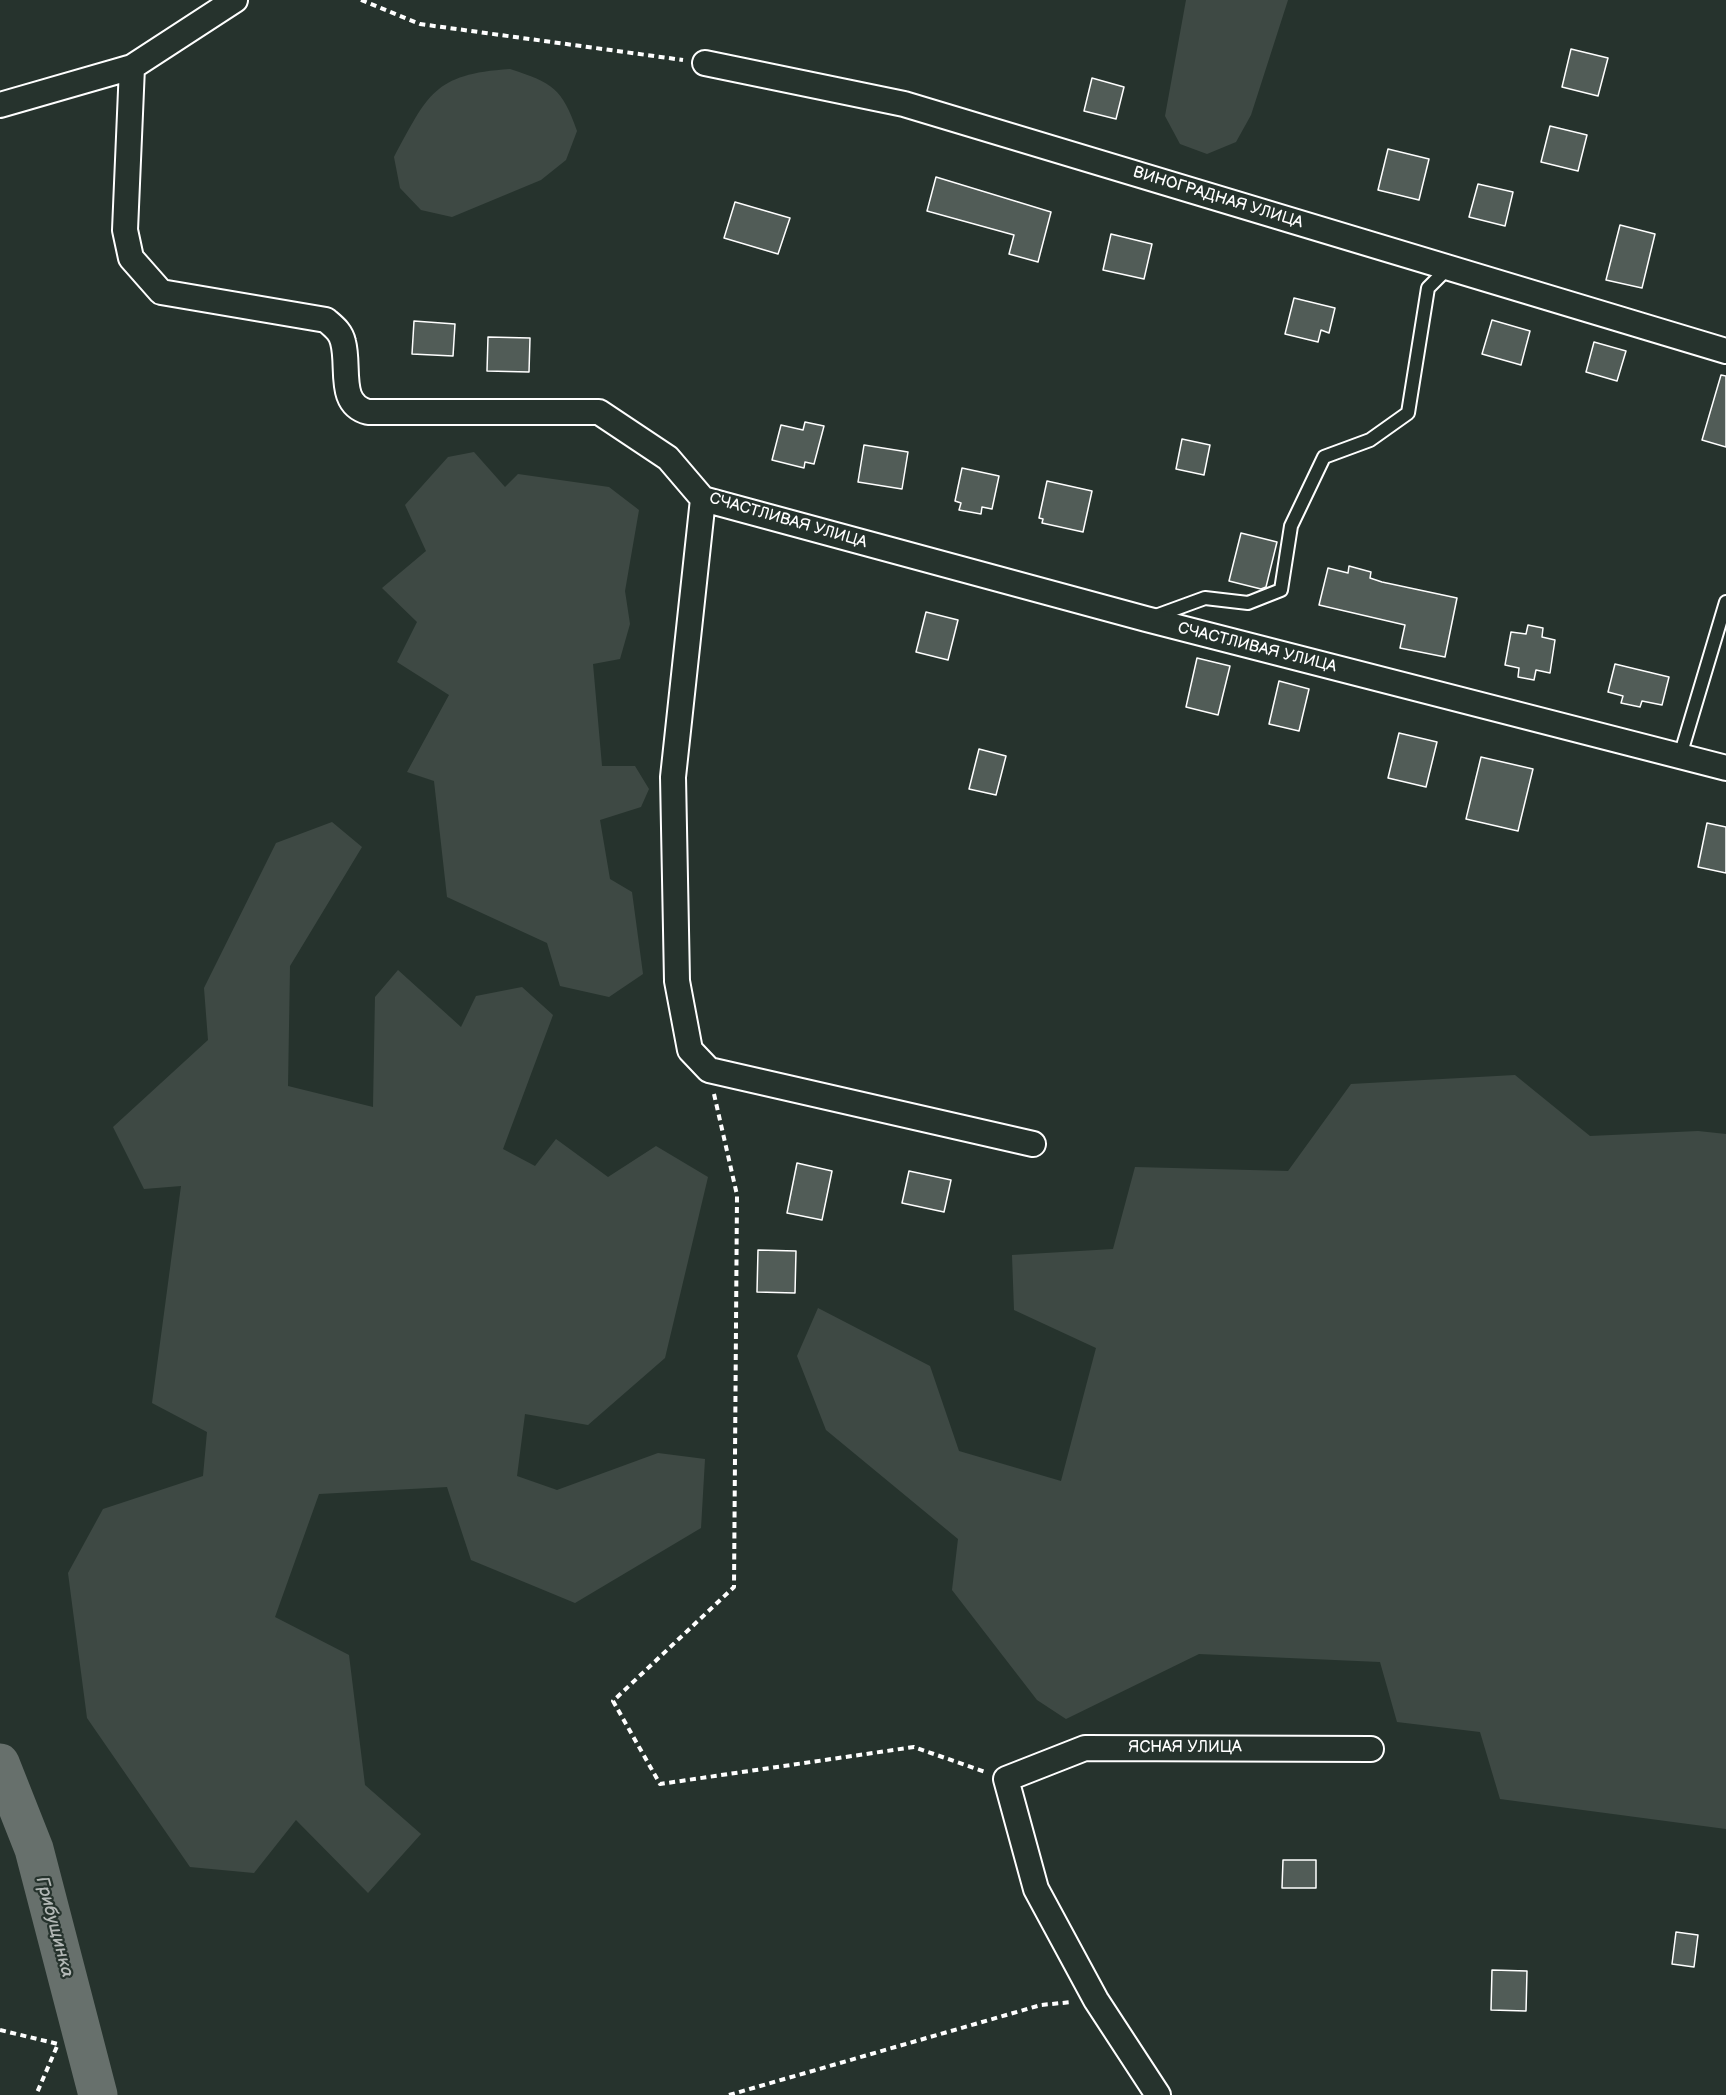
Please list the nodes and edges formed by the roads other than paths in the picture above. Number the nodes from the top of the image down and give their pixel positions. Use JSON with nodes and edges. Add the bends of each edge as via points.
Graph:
{"nodes":[{"id":1,"x":236,"y":0,"type":"edge"},
{"id":2,"x":705,"y":63,"type":"road end"},
{"id":3,"x":132,"y":67,"type":"junction"},
{"id":4,"x":0,"y":105,"type":"edge"},
{"id":5,"x":1449,"y":267,"type":"junction"},
{"id":6,"x":1726,"y":351,"type":"edge"},
{"id":7,"x":703,"y":499,"type":"junction"},
{"id":8,"x":1726,"y":602,"type":"edge"},
{"id":9,"x":1146,"y":620,"type":"junction"},
{"id":10,"x":1680,"y":756,"type":"junction"},
{"id":11,"x":1726,"y":768,"type":"edge"},
{"id":12,"x":1033,"y":1144,"type":"dead end"},
{"id":13,"x":1371,"y":1749,"type":"dead end"},
{"id":14,"x":1158,"y":2095,"type":"edge"}],
"edges":[{"from":1,"to":3,"type":"street"},
{"from":2,"to":5,"type":"street","name":"ВИНОГРАДНАЯ УЛИЦА","via":[[904,104]]},
{"from":3,"to":4,"type":"street"},
{"from":3,"to":7,"type":"street","name":"СЧАСТЛИВАЯ УЛИЦА","via":[[125,230],[131,258],[161,292],[326,320],[343,342],[351,402],[359,410],[599,412],[668,458]]},
{"from":5,"to":6,"type":"street","name":"ВИНОГРАДНАЯ УЛИЦА"},
{"from":5,"to":9,"type":"lane","via":[[1428,288],[1408,413],[1370,440],[1324,457],[1291,526],[1281,590],[1248,603],[1205,598]]},
{"from":7,"to":9,"type":"street","name":"СЧАСТЛИВАЯ УЛИЦА"},
{"from":7,"to":12,"type":"street","via":[[672,777],[677,981],[690,1050],[709,1070]]},
{"from":8,"to":10,"type":"lane"},
{"from":9,"to":10,"type":"street","name":"СЧАСТЛИВАЯ УЛИЦА"},
{"from":10,"to":11,"type":"street","name":"СЧАСТЛИВАЯ УЛИЦА"},
{"from":13,"to":14,"type":"street","name":"ЯСНАЯ УЛИЦА","via":[[1086,1748],[1006,1779],[1036,1889],[1095,2000]]}]}
